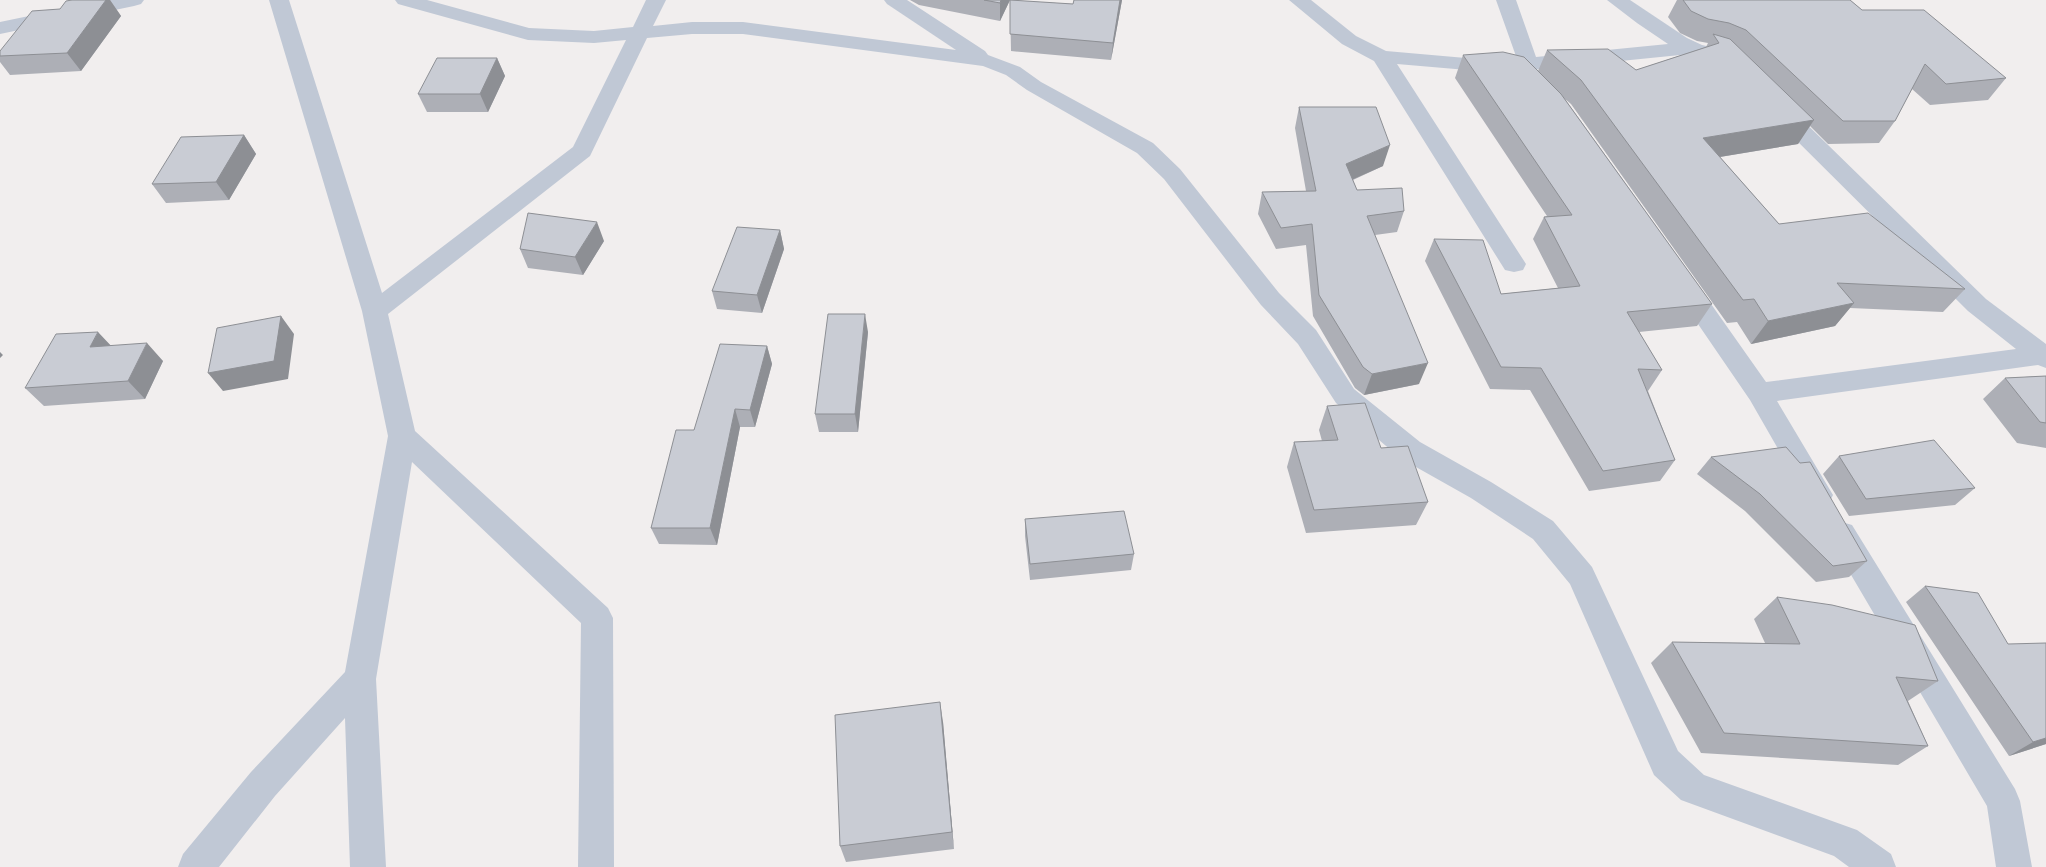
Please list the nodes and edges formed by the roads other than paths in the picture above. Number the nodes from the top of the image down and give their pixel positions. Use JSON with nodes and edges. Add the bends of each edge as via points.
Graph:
{"nodes":[{"id":1,"x":134,"y":0,"type":"edge"},
{"id":2,"x":279,"y":0,"type":"edge"},
{"id":3,"x":405,"y":0,"type":"edge"},
{"id":4,"x":656,"y":0,"type":"edge"},
{"id":5,"x":894,"y":0,"type":"edge"},
{"id":6,"x":1299,"y":0,"type":"edge"},
{"id":7,"x":1506,"y":0,"type":"edge"},
{"id":8,"x":1618,"y":0,"type":"edge"},
{"id":9,"x":0,"y":28,"type":"edge"},
{"id":10,"x":638,"y":33,"type":"junction"},
{"id":11,"x":1691,"y":48,"type":"junction"},
{"id":12,"x":1382,"y":56,"type":"junction"},
{"id":13,"x":988,"y":61,"type":"junction"},
{"id":14,"x":1532,"y":75,"type":"junction"},
{"id":15,"x":1514,"y":264,"type":"dead end"},
{"id":16,"x":1669,"y":264,"type":"edge"},
{"id":17,"x":375,"y":312,"type":"junction"},
{"id":18,"x":2044,"y":356,"type":"edge"},
{"id":19,"x":1759,"y":393,"type":"junction"},
{"id":20,"x":402,"y":436,"type":"junction"},
{"id":21,"x":360,"y":679,"type":"junction"},
{"id":22,"x":196,"y":867,"type":"edge"},
{"id":23,"x":368,"y":867,"type":"edge"},
{"id":24,"x":596,"y":867,"type":"edge"},
{"id":25,"x":1878,"y":867,"type":"edge"},
{"id":26,"x":2014,"y":867,"type":"edge"}],
"edges":[{"from":1,"to":9,"type":"street"},
{"from":2,"to":17,"type":"street"},
{"from":3,"to":10,"type":"street","via":[[528,34],[594,37]]},
{"from":4,"to":10,"type":"street"},
{"from":5,"to":13,"type":"street"},
{"from":6,"to":12,"type":"street","via":[[1349,40]]},
{"from":7,"to":14,"type":"street"},
{"from":8,"to":11,"type":"street","via":[[1664,34]]},
{"from":10,"to":13,"type":"street","via":[[743,28]]},
{"from":10,"to":17,"type":"street","via":[[582,151]]},
{"from":11,"to":14,"type":"street"},
{"from":11,"to":18,"type":"street","via":[[1725,57],[1977,305]]},
{"from":12,"to":14,"type":"street","via":[[1502,67]]},
{"from":12,"to":15,"type":"street"},
{"from":13,"to":25,"type":"street","via":[[1014,71],[1034,86],[1145,148],[1172,174],[1270,299],[1307,337],[1345,396],[1410,450],[1543,530],[1581,576],[1666,763],[1693,788],[1845,842]]},
{"from":16,"to":19,"type":"street"},
{"from":17,"to":20,"type":"street"},
{"from":18,"to":19,"type":"street"},
{"from":19,"to":26,"type":"street","via":[[2003,801]]},
{"from":20,"to":21,"type":"street"},
{"from":20,"to":24,"type":"street","via":[[597,618]]},
{"from":21,"to":22,"type":"street","via":[[263,784]]},
{"from":21,"to":23,"type":"street"}]}
